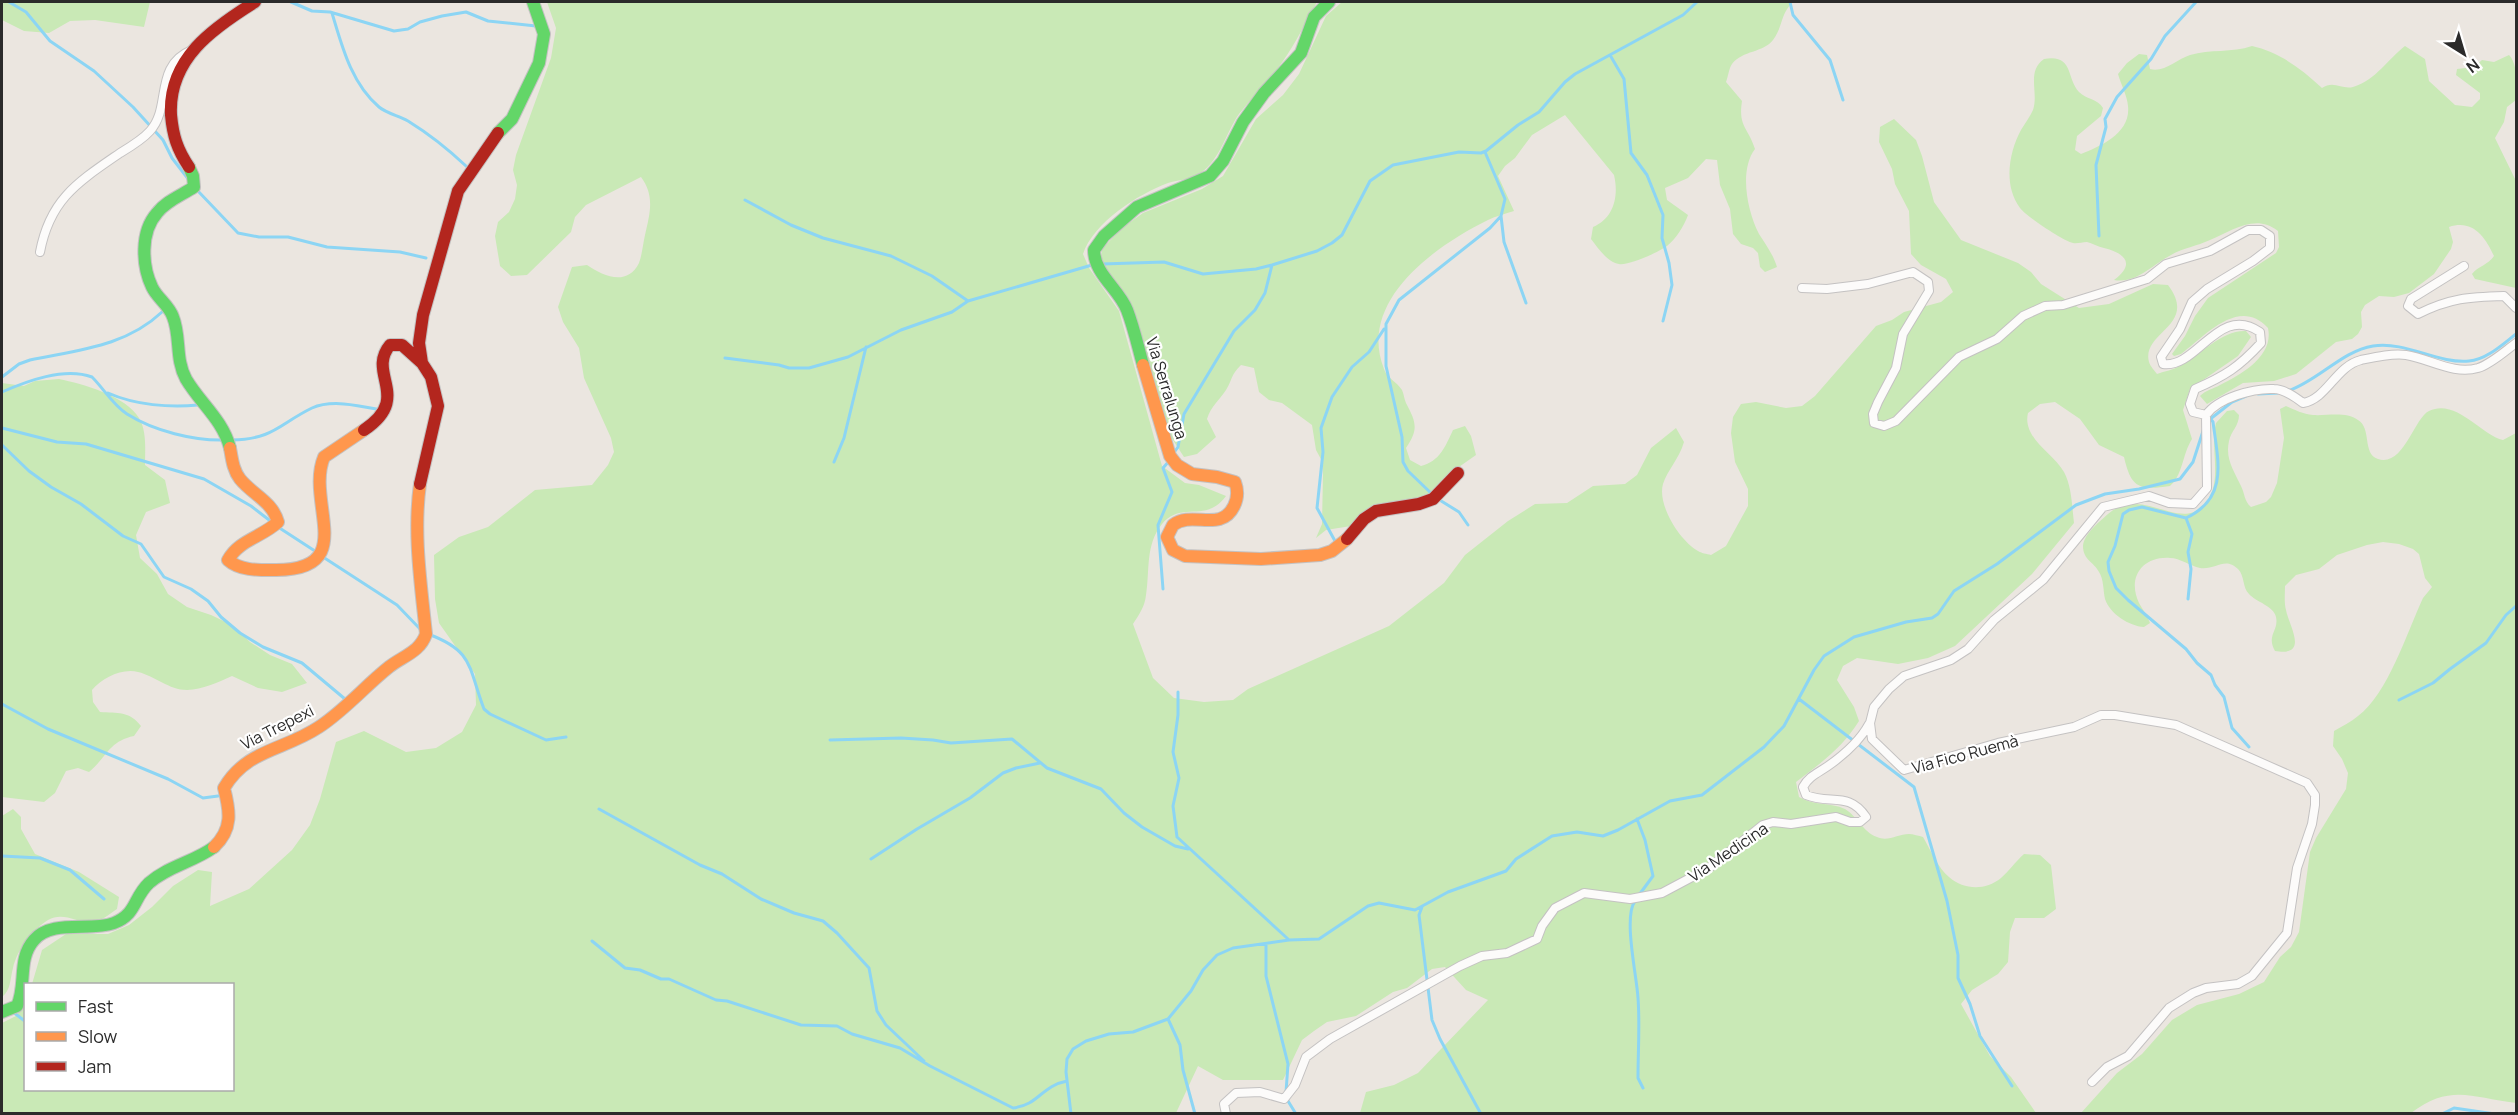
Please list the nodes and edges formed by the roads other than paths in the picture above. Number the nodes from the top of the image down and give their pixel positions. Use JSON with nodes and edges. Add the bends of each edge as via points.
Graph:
{"nodes":[{"id":1,"x":255,"y":2,"type":"edge"},
{"id":2,"x":533,"y":2,"type":"edge"},
{"id":3,"x":1329,"y":2,"type":"edge"},
{"id":4,"x":195,"y":49,"type":"junction"},
{"id":5,"x":40,"y":252,"type":"dead end"},
{"id":6,"x":2464,"y":266,"type":"dead end"},
{"id":7,"x":1802,"y":288,"type":"dead end"},
{"id":8,"x":2517,"y":308,"type":"edge"},
{"id":9,"x":2517,"y":343,"type":"edge"},
{"id":10,"x":422,"y":363,"type":"junction"},
{"id":11,"x":2206,"y":415,"type":"junction"},
{"id":12,"x":1458,"y":473,"type":"dead end"},
{"id":13,"x":1870,"y":723,"type":"junction"},
{"id":14,"x":2,"y":1012,"type":"edge"},
{"id":15,"x":2092,"y":1082,"type":"dead end"},
{"id":16,"x":1226,"y":1113,"type":"edge"}],
"edges":[{"from":1,"to":4,"type":"street","via":[[221,23]]},
{"from":2,"to":10,"type":"street","name":"Via Trepexi","via":[[544,34],[539,63],[512,119],[458,191],[423,315],[419,343]]},
{"from":3,"to":12,"type":"street","name":"Via Serralunga","via":[[1314,17],[1301,53],[1264,93],[1210,176],[1137,207],[1094,249],[1098,268],[1127,310],[1170,456],[1185,473],[1225,476],[1239,490],[1238,500],[1225,516],[1214,521],[1178,520],[1170,528],[1167,543],[1185,556],[1314,556],[1342,545],[1367,516],[1377,511],[1424,505],[1441,495]]},
{"from":4,"to":5,"type":"street","via":[[179,56],[172,65],[151,130],[79,182],[62,199],[49,218]]},
{"from":4,"to":10,"type":"street","via":[[180,68],[171,90],[170,109],[176,146],[192,171],[194,187],[172,198],[152,218],[145,258],[148,281],[173,315],[184,376],[224,432],[231,463],[240,479],[270,504],[277,515],[278,522],[273,528],[238,545],[230,554],[230,564],[291,570],[315,561],[325,542],[319,477],[324,458],[372,423],[387,406],[389,387],[382,360],[385,349],[402,345]]},
{"from":6,"to":8,"type":"street","via":[[2411,299],[2408,306],[2418,314],[2464,297],[2504,296]]},
{"from":7,"to":11,"type":"street","via":[[1868,284],[1913,272],[1928,282],[1929,291],[1903,334],[1896,368],[1873,414],[1874,423],[1884,426],[1896,421],[1959,357],[1997,339],[2023,316],[2045,306],[2063,305],[2147,279],[2166,264],[2210,251],[2248,230],[2261,230],[2270,236],[2270,248],[2192,302],[2161,357],[2163,364],[2170,365],[2222,328],[2238,324],[2252,326],[2259,332],[2261,343],[2247,359],[2226,375],[2195,389],[2190,404],[2193,412]]},
{"from":9,"to":11,"type":"street","via":[[2480,367],[2460,371],[2407,355],[2358,361],[2308,402],[2302,403],[2274,388],[2235,394],[2210,408]]},
{"from":10,"to":14,"type":"street","name":"Via Trepexi","via":[[431,377],[438,406],[418,499],[425,641],[315,730],[237,767],[224,788],[230,815],[224,836],[193,861],[152,881],[129,916],[100,927],[60,927],[44,932],[25,956],[20,1000]]},
{"from":11,"to":13,"type":"street","via":[[2207,488],[2201,497],[2193,504],[2169,503],[2149,496],[2103,507],[2043,580],[1994,620],[1968,649],[1951,660],[1904,676],[1874,707]]},
{"from":13,"to":15,"type":"street","name":"Via Fico Ruemà","via":[[1872,739],[1904,770],[1909,770],[1942,758],[2074,727],[2101,715],[2115,715],[2176,725],[2307,783],[2315,795],[2312,824],[2297,868],[2287,933],[2252,976],[2238,984],[2193,993],[2169,1008],[2128,1056],[2107,1067]]},
{"from":13,"to":16,"type":"street","name":"Via Medicina","via":[[1861,739],[1807,779],[1803,787],[1806,795],[1816,799],[1842,799],[1859,807],[1866,817],[1860,822],[1836,816],[1791,824],[1773,822],[1746,837],[1696,877],[1662,893],[1630,899],[1584,893],[1555,908],[1537,939],[1507,953],[1482,956],[1460,966],[1330,1039],[1306,1057],[1295,1085],[1284,1099],[1260,1092],[1236,1093],[1224,1104]]}]}
